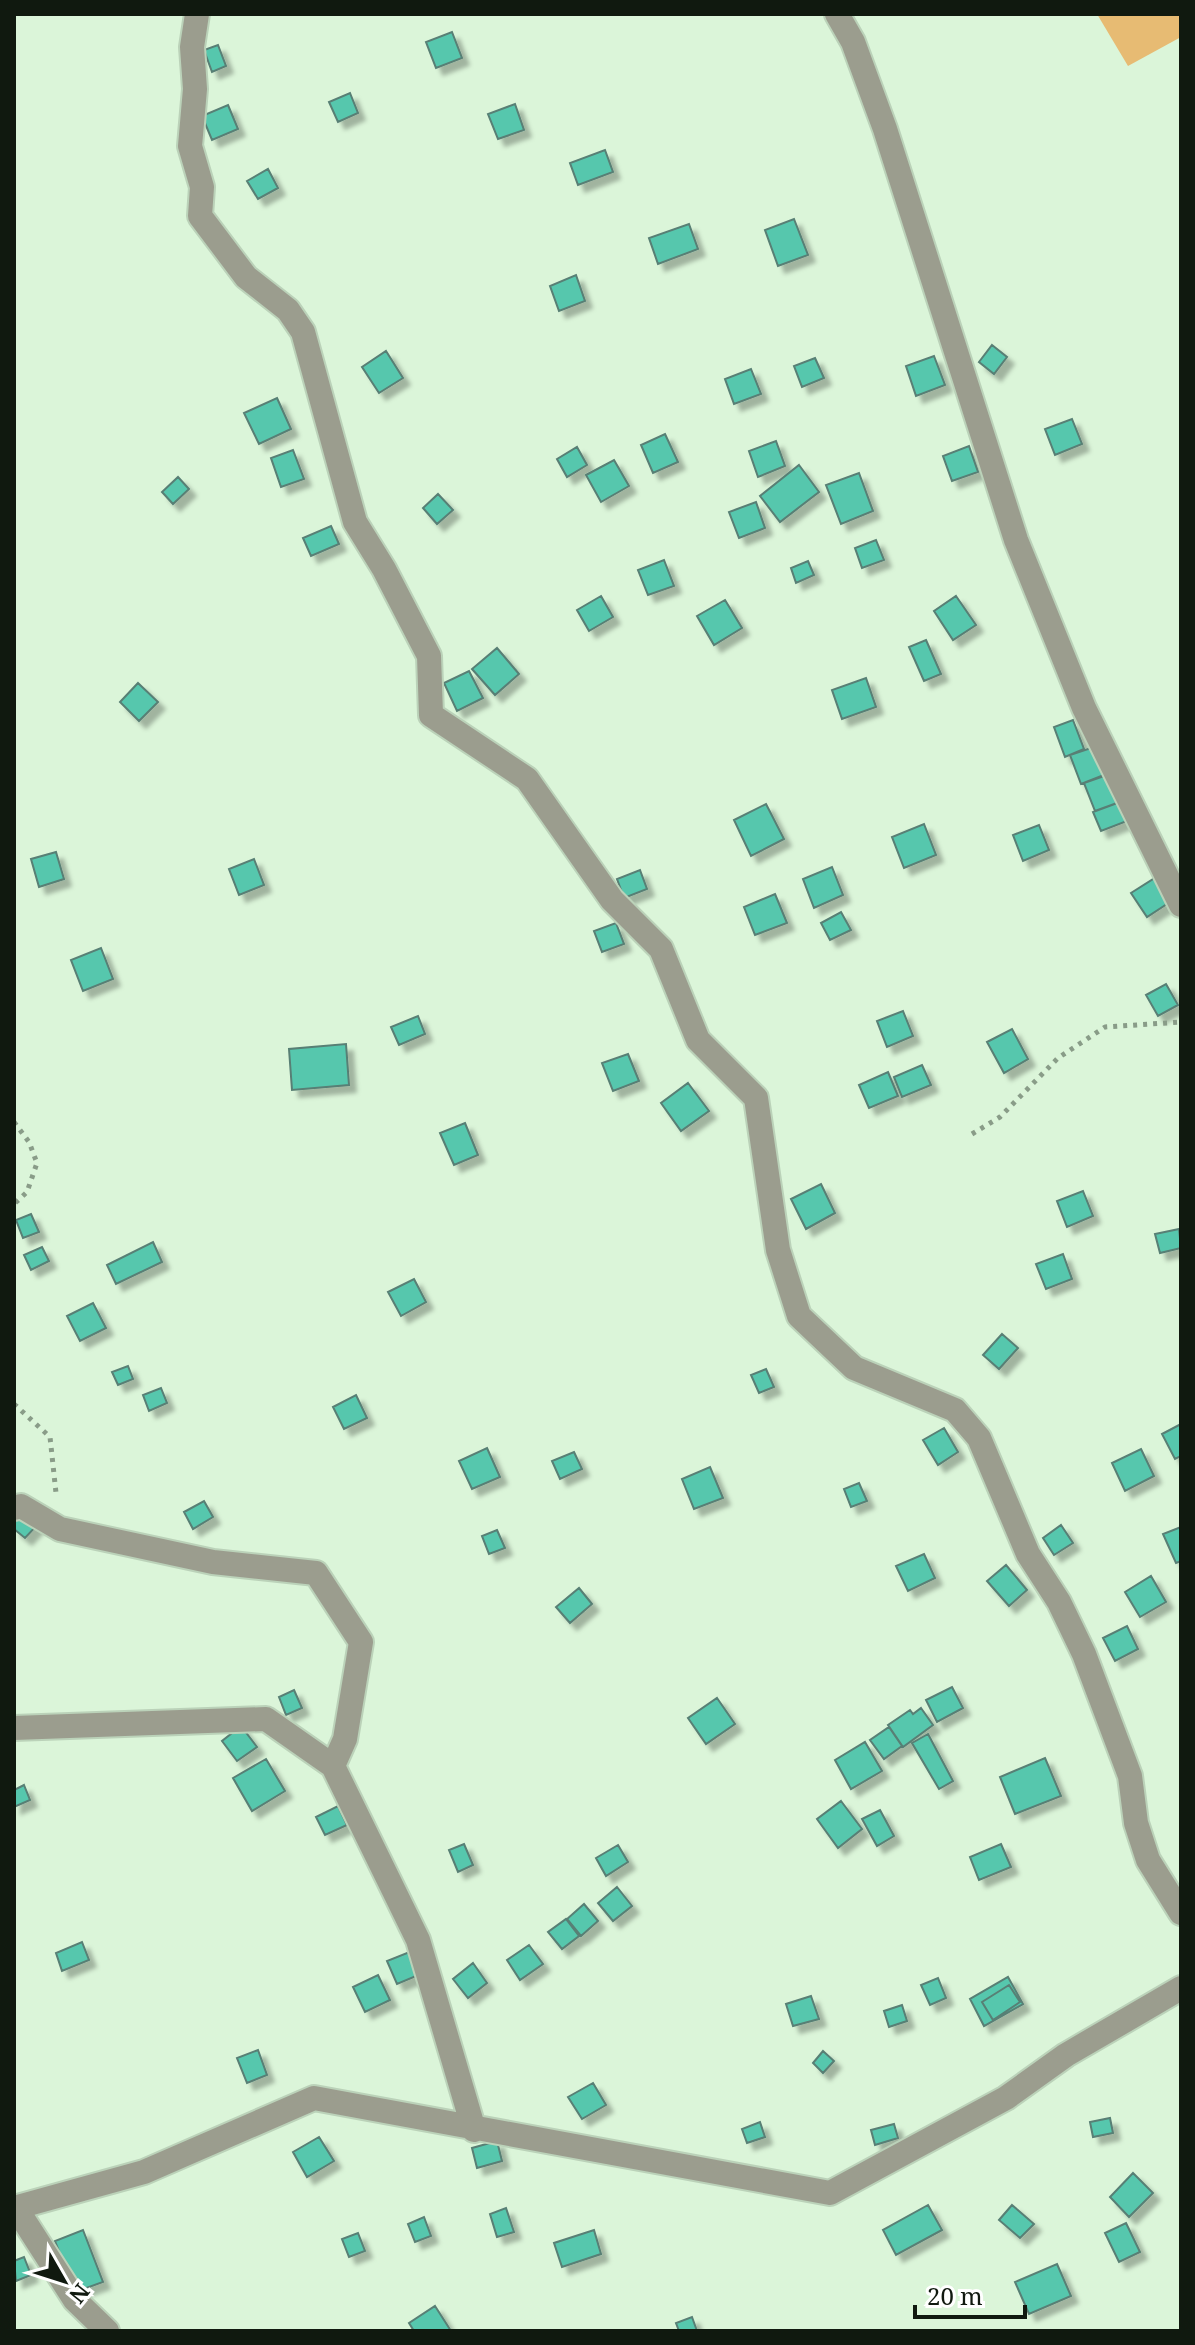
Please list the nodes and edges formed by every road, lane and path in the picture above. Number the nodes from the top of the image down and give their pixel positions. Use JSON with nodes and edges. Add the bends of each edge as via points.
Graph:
{"nodes":[{"id":1,"x":197,"y":14,"type":"edge"},
{"id":2,"x":837,"y":14,"type":"edge"},
{"id":3,"x":1181,"y":905,"type":"edge"},
{"id":4,"x":1181,"y":1022,"type":"edge"},
{"id":5,"x":14,"y":1122,"type":"edge"},
{"id":6,"x":972,"y":1134,"type":"dead end"},
{"id":7,"x":14,"y":1204,"type":"edge"},
{"id":8,"x":14,"y":1404,"type":"edge"},
{"id":9,"x":14,"y":1508,"type":"edge"},
{"id":10,"x":60,"y":1529,"type":"junction"},
{"id":11,"x":14,"y":1728,"type":"edge"},
{"id":12,"x":333,"y":1766,"type":"junction"},
{"id":13,"x":1181,"y":1913,"type":"edge"},
{"id":14,"x":1181,"y":1988,"type":"edge"},
{"id":15,"x":474,"y":2130,"type":"junction"},
{"id":16,"x":15,"y":2208,"type":"edge"},
{"id":17,"x":107,"y":2331,"type":"edge"}],
"edges":[{"from":1,"to":13,"type":"street","via":[[190,146],[202,187],[200,216],[246,277],[288,310],[303,332],[355,522],[429,656],[431,715],[527,779],[612,900],[661,949],[698,1040],[756,1098],[778,1250],[799,1316],[854,1368],[955,1410],[979,1438],[1028,1554],[1084,1654],[1130,1776],[1148,1860]]},
{"from":2,"to":3,"type":"street","via":[[885,129],[1016,540],[1084,708]]},
{"from":4,"to":6,"type":"path","via":[[1105,1027],[1058,1058],[1000,1117]]},
{"from":5,"to":7,"type":"path","via":[[37,1163],[27,1192]]},
{"from":8,"to":10,"type":"path","via":[[50,1437]]},
{"from":9,"to":10,"type":"street","via":[[21,1506]]},
{"from":10,"to":12,"type":"street","via":[[213,1562],[316,1573],[361,1642],[345,1739]]},
{"from":11,"to":12,"type":"street","via":[[266,1719]]},
{"from":12,"to":15,"type":"street","via":[[418,1940]]},
{"from":14,"to":15,"type":"street","via":[[1066,2055],[1006,2098],[830,2193]]},
{"from":15,"to":16,"type":"street","via":[[314,2098],[144,2172]]},
{"from":16,"to":17,"type":"street","via":[[75,2300]]}]}
